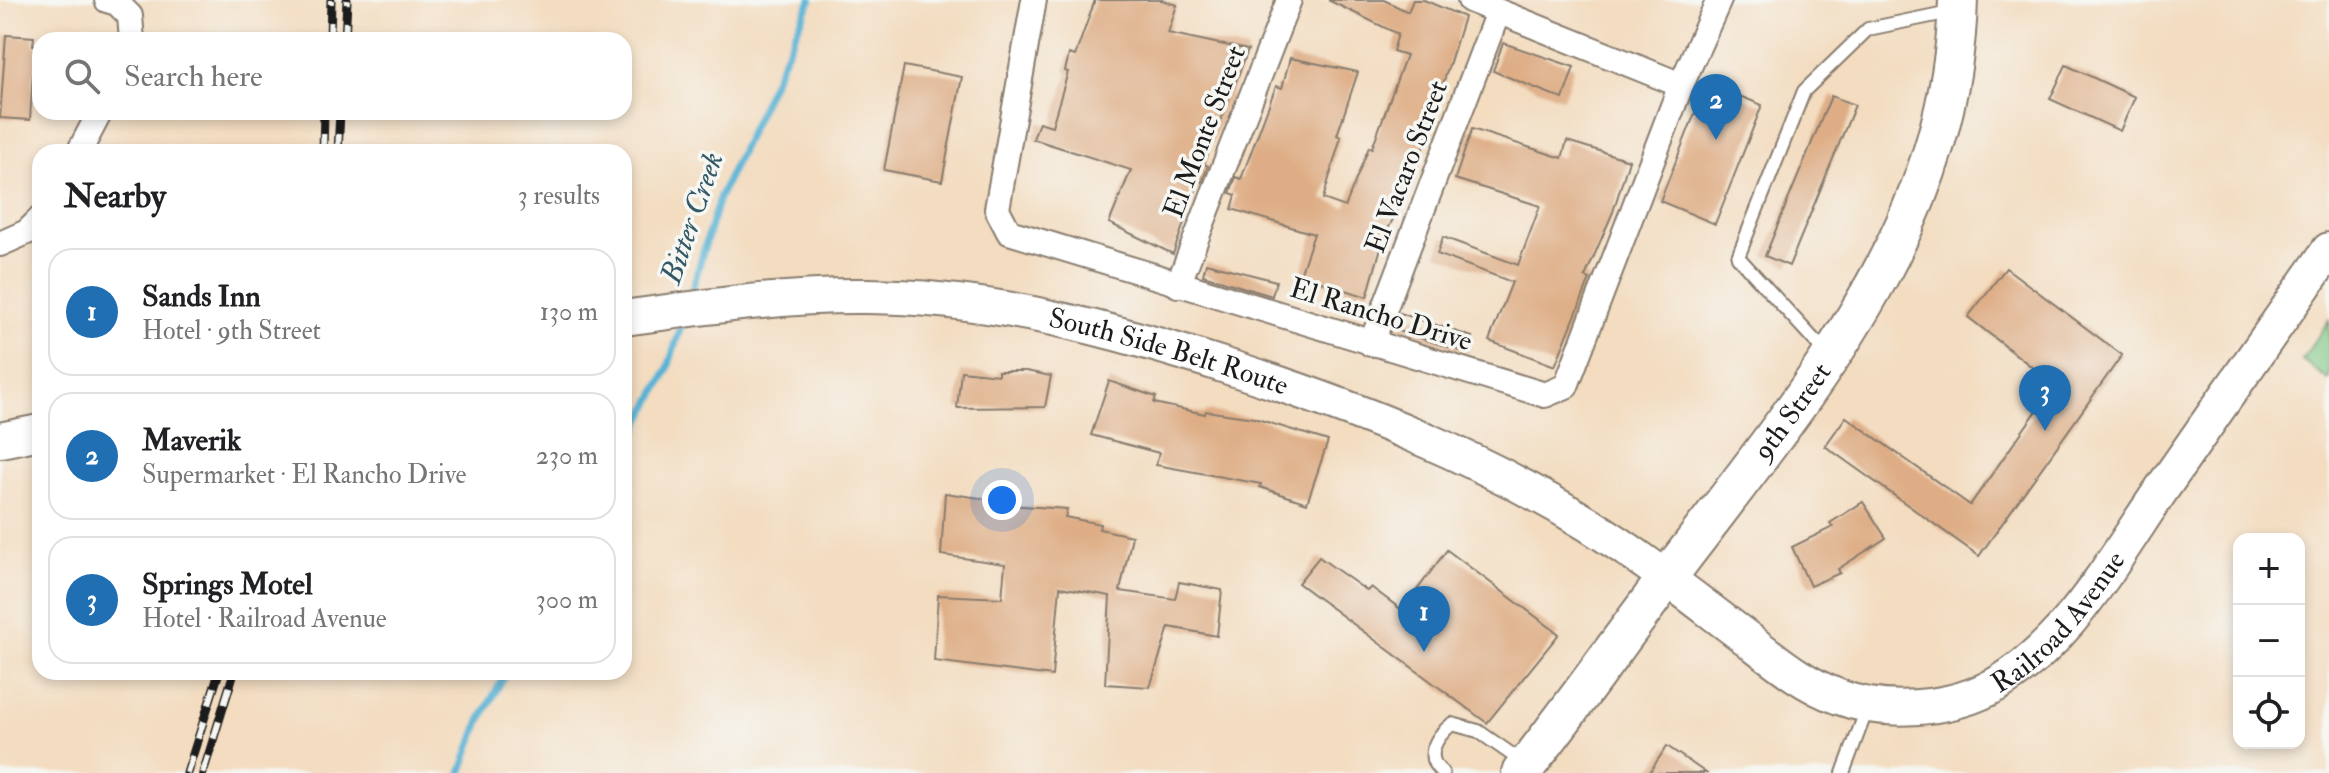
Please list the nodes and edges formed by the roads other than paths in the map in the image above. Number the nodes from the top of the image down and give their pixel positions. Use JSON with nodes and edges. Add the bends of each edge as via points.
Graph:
{"nodes":[{"id":1,"x":107,"y":0,"type":"edge"},
{"id":2,"x":1034,"y":0,"type":"edge"},
{"id":3,"x":1289,"y":0,"type":"edge"},
{"id":4,"x":1470,"y":0,"type":"edge"},
{"id":5,"x":1719,"y":0,"type":"edge"},
{"id":6,"x":1958,"y":5,"type":"edge"},
{"id":7,"x":1498,"y":12,"type":"junction"},
{"id":8,"x":134,"y":19,"type":"edge"},
{"id":9,"x":1681,"y":85,"type":"junction"},
{"id":10,"x":96,"y":120,"type":"edge"},
{"id":11,"x":83,"y":144,"type":"edge"},
{"id":12,"x":32,"y":227,"type":"edge"},
{"id":13,"x":0,"y":244,"type":"edge"},
{"id":14,"x":2329,"y":250,"type":"edge"},
{"id":15,"x":1178,"y":285,"type":"junction"},
{"id":16,"x":632,"y":317,"type":"edge"},
{"id":17,"x":1371,"y":344,"type":"junction"},
{"id":18,"x":1831,"y":358,"type":"junction"},
{"id":19,"x":32,"y":434,"type":"edge"},
{"id":20,"x":0,"y":440,"type":"edge"},
{"id":21,"x":1666,"y":578,"type":"junction"},
{"id":22,"x":1869,"y":704,"type":"junction"},
{"id":23,"x":1524,"y":769,"type":"edge"},
{"id":24,"x":1443,"y":773,"type":"edge"},
{"id":25,"x":1843,"y":773,"type":"edge"}],
"edges":[{"from":1,"to":8,"type":"street"},
{"from":2,"to":15,"type":"street","name":"El Rancho Drive","via":[[997,209],[1009,232]]},
{"from":3,"to":15,"type":"street","name":"El Monte Street"},
{"from":4,"to":7,"type":"street"},
{"from":5,"to":9,"type":"street","name":"El Rancho Drive"},
{"from":6,"to":18,"type":"main road","name":"9th Street","via":[[1957,46],[1941,125],[1919,194],[1891,259]]},
{"from":6,"to":18,"type":"lane","via":[[1868,29],[1804,91],[1738,257]]},
{"from":7,"to":9,"type":"street"},
{"from":7,"to":17,"type":"street","name":"El Vacaro Street"},
{"from":9,"to":17,"type":"street","name":"El Rancho Drive","via":[[1566,386],[1545,395]]},
{"from":10,"to":11,"type":"street"},
{"from":12,"to":13,"type":"street"},
{"from":14,"to":22,"type":"main road","name":"Railroad Avenue","via":[[2083,601],[2037,658],[1985,691],[1929,706]]},
{"from":15,"to":17,"type":"street","name":"El Rancho Drive"},
{"from":16,"to":21,"type":"main road","name":"South Side Belt Route","via":[[787,298],[868,296],[960,301],[1032,313],[1326,398],[1492,471],[1589,525]]},
{"from":18,"to":21,"type":"main road","name":"9th Street"},
{"from":19,"to":20,"type":"main road"},
{"from":21,"to":22,"type":"main road","name":"Railroad Avenue","via":[[1804,681]]},
{"from":21,"to":23,"type":"main road","name":"9th Street"},
{"from":22,"to":25,"type":"lane"},
{"from":23,"to":24,"type":"lane","via":[[1478,731],[1452,724],[1436,737],[1432,752]]}]}
